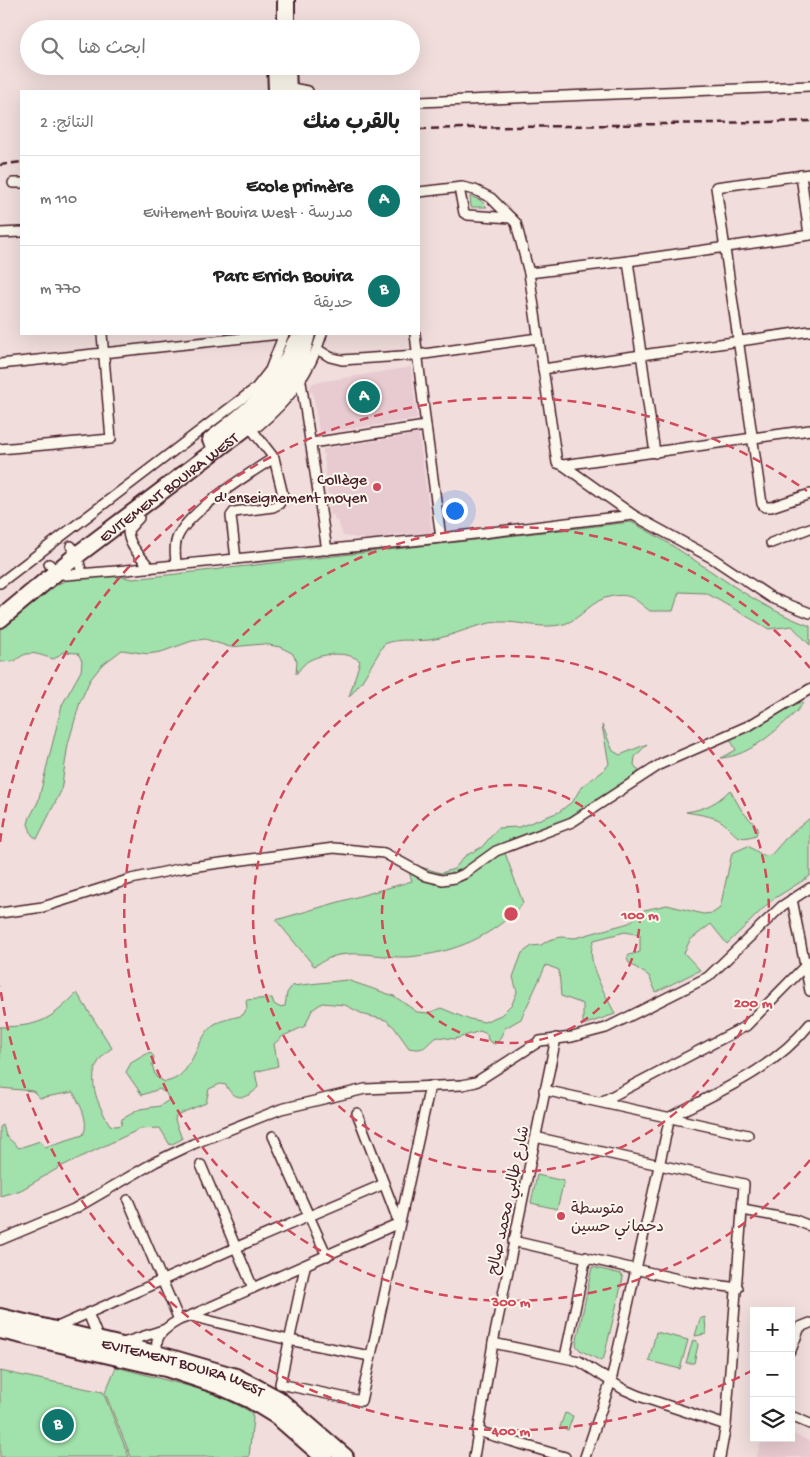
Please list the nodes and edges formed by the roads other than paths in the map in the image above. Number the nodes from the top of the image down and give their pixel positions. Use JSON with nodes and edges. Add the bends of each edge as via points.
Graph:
{"nodes":[{"id":1,"x":275,"y":0,"type":"edge"},
{"id":2,"x":286,"y":0,"type":"edge"},
{"id":3,"x":275,"y":20,"type":"edge"},
{"id":4,"x":286,"y":20,"type":"edge"},
{"id":5,"x":278,"y":75,"type":"edge"},
{"id":6,"x":284,"y":75,"type":"edge"},
{"id":7,"x":810,"y":86,"type":"edge"},
{"id":8,"x":282,"y":89,"type":"edge"},
{"id":9,"x":295,"y":90,"type":"edge"},
{"id":10,"x":420,"y":102,"type":"edge"},
{"id":11,"x":806,"y":174,"type":"edge"},
{"id":12,"x":458,"y":188,"type":"junction"},
{"id":13,"x":420,"y":192,"type":"edge"},
{"id":14,"x":511,"y":218,"type":"junction"},
{"id":15,"x":20,"y":232,"type":"edge"},
{"id":16,"x":0,"y":233,"type":"edge"},
{"id":17,"x":810,"y":235,"type":"edge"},
{"id":18,"x":724,"y":247,"type":"junction"},
{"id":19,"x":628,"y":261,"type":"junction"},
{"id":20,"x":529,"y":273,"type":"junction"},
{"id":21,"x":810,"y":331,"type":"edge"},
{"id":22,"x":102,"y":335,"type":"edge"},
{"id":23,"x":272,"y":335,"type":"edge"},
{"id":24,"x":282,"y":335,"type":"edge"},
{"id":25,"x":297,"y":335,"type":"edge"},
{"id":26,"x":307,"y":335,"type":"edge"},
{"id":27,"x":322,"y":335,"type":"edge"},
{"id":28,"x":415,"y":335,"type":"edge"},
{"id":29,"x":538,"y":338,"type":"junction"},
{"id":30,"x":738,"y":343,"type":"junction"},
{"id":31,"x":317,"y":349,"type":"junction"},
{"id":32,"x":102,"y":352,"type":"junction"},
{"id":33,"x":417,"y":356,"type":"junction"},
{"id":34,"x":640,"y":356,"type":"junction"},
{"id":35,"x":0,"y":364,"type":"edge"},
{"id":36,"x":543,"y":369,"type":"junction"},
{"id":37,"x":301,"y":382,"type":"junction"},
{"id":38,"x":426,"y":426,"type":"junction"},
{"id":39,"x":810,"y":430,"type":"edge"},
{"id":40,"x":253,"y":431,"type":"junction"},
{"id":41,"x":752,"y":439,"type":"junction"},
{"id":42,"x":311,"y":443,"type":"junction"},
{"id":43,"x":0,"y":449,"type":"edge"},
{"id":44,"x":655,"y":453,"type":"junction"},
{"id":45,"x":274,"y":458,"type":"junction"},
{"id":46,"x":563,"y":465,"type":"junction"},
{"id":47,"x":810,"y":494,"type":"edge"},
{"id":48,"x":633,"y":515,"type":"junction"},
{"id":49,"x":810,"y":528,"type":"edge"},
{"id":50,"x":441,"y":538,"type":"junction"},
{"id":51,"x":772,"y":543,"type":"dead end"},
{"id":52,"x":74,"y":550,"type":"junction"},
{"id":53,"x":327,"y":550,"type":"junction"},
{"id":54,"x":236,"y":559,"type":"junction"},
{"id":55,"x":176,"y":566,"type":"junction"},
{"id":56,"x":53,"y":568,"type":"junction"},
{"id":57,"x":150,"y":568,"type":"junction"},
{"id":58,"x":82,"y":573,"type":"junction"},
{"id":59,"x":0,"y":583,"type":"edge"},
{"id":60,"x":0,"y":604,"type":"edge"},
{"id":61,"x":810,"y":613,"type":"edge"},
{"id":62,"x":0,"y":619,"type":"edge"},
{"id":63,"x":810,"y":689,"type":"edge"},
{"id":64,"x":810,"y":888,"type":"edge"},
{"id":65,"x":792,"y":900,"type":"junction"},
{"id":66,"x":0,"y":913,"type":"edge"},
{"id":67,"x":808,"y":963,"type":"edge"},
{"id":68,"x":810,"y":992,"type":"edge"},
{"id":69,"x":810,"y":1024,"type":"edge"},
{"id":70,"x":556,"y":1038,"type":"junction"},
{"id":71,"x":430,"y":1086,"type":"junction"},
{"id":72,"x":544,"y":1090,"type":"junction"},
{"id":73,"x":601,"y":1102,"type":"junction"},
{"id":74,"x":357,"y":1113,"type":"dead end"},
{"id":75,"x":670,"y":1117,"type":"junction"},
{"id":76,"x":748,"y":1135,"type":"dead end"},
{"id":77,"x":273,"y":1136,"type":"dead end"},
{"id":78,"x":535,"y":1137,"type":"junction"},
{"id":79,"x":201,"y":1165,"type":"dead end"},
{"id":80,"x":660,"y":1167,"type":"junction"},
{"id":81,"x":384,"y":1184,"type":"junction"},
{"id":82,"x":128,"y":1200,"type":"dead end"},
{"id":83,"x":743,"y":1210,"type":"junction"},
{"id":84,"x":308,"y":1217,"type":"junction"},
{"id":85,"x":399,"y":1223,"type":"junction"},
{"id":86,"x":810,"y":1226,"type":"edge"},
{"id":87,"x":0,"y":1240,"type":"edge"},
{"id":88,"x":514,"y":1240,"type":"junction"},
{"id":89,"x":237,"y":1246,"type":"junction"},
{"id":90,"x":327,"y":1256,"type":"junction"},
{"id":91,"x":586,"y":1257,"type":"junction"},
{"id":92,"x":304,"y":1266,"type":"junction"},
{"id":93,"x":636,"y":1269,"type":"junction"},
{"id":94,"x":162,"y":1279,"type":"junction"},
{"id":95,"x":253,"y":1288,"type":"junction"},
{"id":96,"x":738,"y":1288,"type":"junction"},
{"id":97,"x":88,"y":1313,"type":"junction"},
{"id":98,"x":190,"y":1316,"type":"junction"},
{"id":99,"x":0,"y":1317,"type":"edge"},
{"id":100,"x":179,"y":1320,"type":"junction"},
{"id":101,"x":810,"y":1322,"type":"edge"},
{"id":102,"x":53,"y":1329,"type":"junction"},
{"id":103,"x":0,"y":1330,"type":"edge"},
{"id":104,"x":163,"y":1330,"type":"junction"},
{"id":105,"x":289,"y":1340,"type":"junction"},
{"id":106,"x":795,"y":1340,"type":"edge"},
{"id":107,"x":107,"y":1342,"type":"junction"},
{"id":108,"x":493,"y":1344,"type":"junction"},
{"id":109,"x":160,"y":1355,"type":"junction"},
{"id":110,"x":370,"y":1356,"type":"junction"},
{"id":111,"x":565,"y":1357,"type":"junction"},
{"id":112,"x":611,"y":1381,"type":"junction"},
{"id":113,"x":795,"y":1418,"type":"edge"},
{"id":114,"x":810,"y":1424,"type":"edge"},
{"id":115,"x":726,"y":1425,"type":"junction"},
{"id":116,"x":477,"y":1431,"type":"junction"},
{"id":117,"x":324,"y":1457,"type":"edge"},
{"id":118,"x":345,"y":1457,"type":"edge"},
{"id":119,"x":474,"y":1457,"type":"edge"},
{"id":120,"x":565,"y":1457,"type":"edge"},
{"id":121,"x":585,"y":1457,"type":"edge"},
{"id":122,"x":720,"y":1457,"type":"edge"}],
"edges":[{"from":1,"to":3,"type":"highway"},
{"from":2,"to":4,"type":"highway"},
{"from":5,"to":8,"type":"highway"},
{"from":6,"to":8,"type":"highway"},
{"from":7,"to":10,"type":"street"},
{"from":8,"to":9,"type":"street"},
{"from":11,"to":17,"type":"street"},
{"from":11,"to":18,"type":"street","via":[[716,187]]},
{"from":12,"to":13,"type":"street"},
{"from":12,"to":14,"type":"street","via":[[475,190],[491,198]]},
{"from":12,"to":14,"type":"street","via":[[464,213]]},
{"from":14,"to":20,"type":"street","via":[[520,235]]},
{"from":15,"to":16,"type":"street"},
{"from":17,"to":18,"type":"street"},
{"from":18,"to":19,"type":"street"},
{"from":18,"to":30,"type":"street"},
{"from":19,"to":20,"type":"street"},
{"from":19,"to":34,"type":"street"},
{"from":20,"to":29,"type":"street"},
{"from":21,"to":30,"type":"street"},
{"from":22,"to":32,"type":"street"},
{"from":23,"to":32,"type":"street"},
{"from":24,"to":59,"type":"street","via":[[270,370],[256,388]]},
{"from":25,"to":52,"type":"highway","name":"EVITEMENT BOUIRA WEST","via":[[276,383],[261,398]]},
{"from":26,"to":52,"type":"highway","name":"EVITEMENT BOUIRA WEST","via":[[300,360],[287,386],[253,422]]},
{"from":27,"to":31,"type":"street"},
{"from":28,"to":33,"type":"street"},
{"from":29,"to":33,"type":"street"},
{"from":29,"to":36,"type":"street"},
{"from":30,"to":34,"type":"street"},
{"from":30,"to":41,"type":"street"},
{"from":31,"to":33,"type":"street","via":[[342,360]]},
{"from":31,"to":37,"type":"street"},
{"from":32,"to":35,"type":"street"},
{"from":32,"to":43,"type":"street","via":[[111,439]]},
{"from":33,"to":38,"type":"street"},
{"from":34,"to":36,"type":"street"},
{"from":34,"to":44,"type":"street"},
{"from":36,"to":46,"type":"street","via":[[556,459]]},
{"from":37,"to":40,"type":"street","via":[[282,406]]},
{"from":37,"to":42,"type":"street"},
{"from":38,"to":42,"type":"street"},
{"from":38,"to":50,"type":"street"},
{"from":39,"to":41,"type":"street"},
{"from":40,"to":45,"type":"street"},
{"from":40,"to":57,"type":"street","via":[[132,522],[128,538]]},
{"from":41,"to":44,"type":"street"},
{"from":41,"to":47,"type":"street","via":[[765,507]]},
{"from":42,"to":53,"type":"street"},
{"from":44,"to":46,"type":"street"},
{"from":45,"to":54,"type":"street","via":[[283,499],[273,507],[234,512],[231,516]]},
{"from":45,"to":55,"type":"street","via":[[248,473],[187,520],[176,541]]},
{"from":46,"to":48,"type":"street"},
{"from":48,"to":50,"type":"street"},
{"from":48,"to":61,"type":"street","via":[[712,558],[772,598]]},
{"from":49,"to":51,"type":"street"},
{"from":50,"to":53,"type":"street"},
{"from":52,"to":56,"type":"highway","name":"EVITEMENT BOUIRA WEST"},
{"from":52,"to":58,"type":"street"},
{"from":53,"to":54,"type":"street"},
{"from":54,"to":55,"type":"street"},
{"from":55,"to":57,"type":"street"},
{"from":56,"to":58,"type":"street","via":[[66,575]]},
{"from":56,"to":60,"type":"highway","name":"EVITEMENT BOUIRA WEST"},
{"from":56,"to":62,"type":"highway","name":"EVITEMENT BOUIRA WEST"},
{"from":57,"to":58,"type":"street"},
{"from":63,"to":66,"type":"street","via":[[750,725],[661,764],[572,822],[496,851],[455,878],[442,880],[426,876],[384,852],[334,848],[176,869],[131,879],[43,907]]},
{"from":64,"to":65,"type":"street"},
{"from":65,"to":67,"type":"street"},
{"from":65,"to":70,"type":"street","via":[[773,914],[708,977],[606,1028]]},
{"from":67,"to":68,"type":"street"},
{"from":67,"to":73,"type":"street","via":[[746,1026]]},
{"from":69,"to":75,"type":"street","via":[[775,1060]]},
{"from":70,"to":71,"type":"street","via":[[531,1045],[476,1082],[462,1086]]},
{"from":70,"to":72,"type":"street","name":"شارع طالبي محمد صالح"},
{"from":71,"to":85,"type":"street"},
{"from":71,"to":87,"type":"street","via":[[365,1089],[281,1109],[193,1144],[74,1209]]},
{"from":72,"to":73,"type":"street"},
{"from":72,"to":78,"type":"street","name":"شارع طالبي محمد صالح"},
{"from":73,"to":75,"type":"street"},
{"from":74,"to":81,"type":"street"},
{"from":75,"to":76,"type":"street"},
{"from":75,"to":80,"type":"street"},
{"from":77,"to":84,"type":"street"},
{"from":78,"to":80,"type":"street"},
{"from":78,"to":88,"type":"street","name":"شارع طالبي محمد صالح"},
{"from":79,"to":89,"type":"street"},
{"from":80,"to":83,"type":"street","via":[[744,1184]]},
{"from":80,"to":93,"type":"street"},
{"from":81,"to":84,"type":"street"},
{"from":81,"to":85,"type":"street"},
{"from":82,"to":94,"type":"street"},
{"from":83,"to":86,"type":"street"},
{"from":83,"to":96,"type":"street"},
{"from":84,"to":89,"type":"street"},
{"from":84,"to":90,"type":"street"},
{"from":85,"to":90,"type":"street"},
{"from":85,"to":110,"type":"street"},
{"from":88,"to":91,"type":"street"},
{"from":88,"to":108,"type":"street","name":"شارع طالبي محمد صالح"},
{"from":89,"to":94,"type":"street"},
{"from":89,"to":95,"type":"street"},
{"from":90,"to":92,"type":"street"},
{"from":91,"to":93,"type":"street"},
{"from":91,"to":111,"type":"street"},
{"from":92,"to":95,"type":"street"},
{"from":92,"to":105,"type":"street"},
{"from":93,"to":96,"type":"street","via":[[691,1282]]},
{"from":93,"to":112,"type":"street"},
{"from":94,"to":97,"type":"street"},
{"from":94,"to":100,"type":"street"},
{"from":95,"to":98,"type":"street"},
{"from":96,"to":115,"type":"street"},
{"from":97,"to":102,"type":"street"},
{"from":97,"to":107,"type":"street"},
{"from":98,"to":100,"type":"street"},
{"from":98,"to":105,"type":"street"},
{"from":99,"to":102,"type":"highway","name":"EVITEMENT BOUIRA WEST"},
{"from":100,"to":104,"type":"street"},
{"from":101,"to":106,"type":"street","via":[[800,1327]]},
{"from":102,"to":107,"type":"highway","name":"EVITEMENT BOUIRA WEST"},
{"from":103,"to":117,"type":"highway","name":"EVITEMENT BOUIRA WEST","via":[[166,1368],[220,1386],[278,1416]]},
{"from":104,"to":107,"type":"street","via":[[126,1343]]},
{"from":104,"to":109,"type":"street","via":[[156,1345]]},
{"from":105,"to":110,"type":"street"},
{"from":105,"to":110,"type":"street","via":[[280,1384],[361,1401]]},
{"from":107,"to":109,"type":"highway","name":"EVITEMENT BOUIRA WEST"},
{"from":108,"to":111,"type":"street"},
{"from":108,"to":116,"type":"street","name":"شارع طالبي محمد صالح"},
{"from":109,"to":118,"type":"highway","name":"EVITEMENT BOUIRA WEST","via":[[236,1377],[257,1387],[278,1399]]},
{"from":111,"to":112,"type":"street","via":[[595,1369]]},
{"from":112,"to":115,"type":"street","via":[[639,1396]]},
{"from":112,"to":121,"type":"street"},
{"from":113,"to":114,"type":"street"},
{"from":115,"to":122,"type":"street"},
{"from":116,"to":119,"type":"street","name":"شارع طالبي محمد صالح"},
{"from":116,"to":120,"type":"street"}]}
